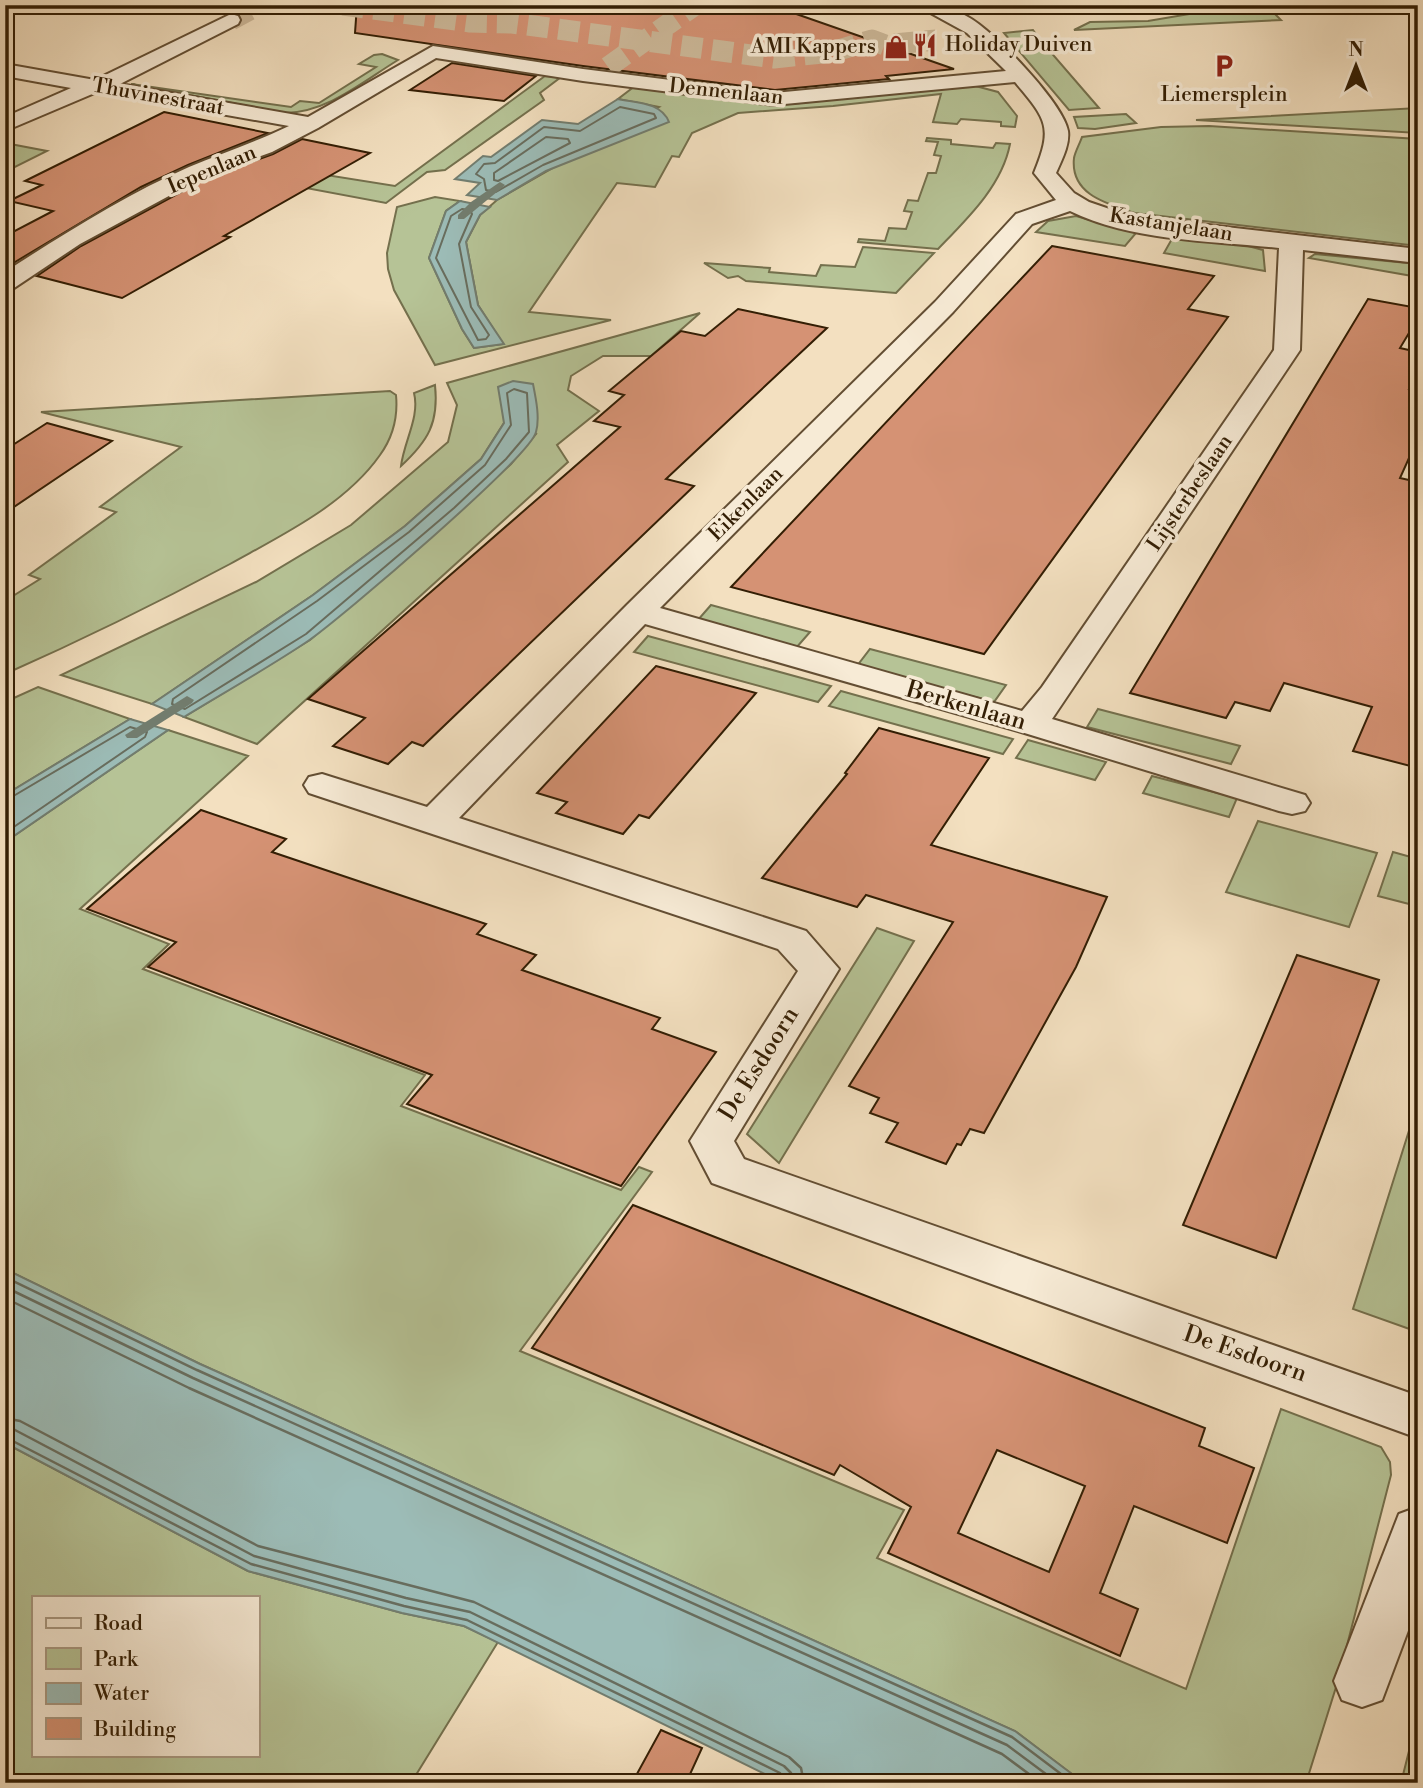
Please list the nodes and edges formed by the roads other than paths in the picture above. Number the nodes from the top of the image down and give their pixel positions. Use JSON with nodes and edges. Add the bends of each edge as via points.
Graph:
{"nodes":[{"id":1,"x":925,"y":5,"type":"tunnel mouth"},
{"id":2,"x":231,"y":20,"type":"tunnel mouth"},
{"id":3,"x":426,"y":55,"type":"joint"},
{"id":4,"x":5,"y":70,"type":"edge"},
{"id":5,"x":1020,"y":76,"type":"junction"},
{"id":6,"x":97,"y":87,"type":"junction"},
{"id":7,"x":311,"y":124,"type":"junction"},
{"id":8,"x":5,"y":125,"type":"edge"},
{"id":9,"x":1070,"y":203,"type":"junction"},
{"id":10,"x":1291,"y":242,"type":"junction"},
{"id":11,"x":1418,"y":256,"type":"edge"},
{"id":12,"x":5,"y":283,"type":"edge"},
{"id":13,"x":638,"y":612,"type":"junction"},
{"id":14,"x":1030,"y":724,"type":"junction"},
{"id":15,"x":322,"y":785,"type":"dead end"},
{"id":16,"x":1292,"y":803,"type":"dead end"},
{"id":17,"x":433,"y":823,"type":"junction"},
{"id":18,"x":1418,"y":1417,"type":"edge"},
{"id":19,"x":1418,"y":1530,"type":"edge"},
{"id":20,"x":1362,"y":1681,"type":"dead end"}],
"edges":[{"from":1,"to":5,"type":"street","via":[[980,33]]},
{"from":2,"to":6,"type":"street"},
{"from":3,"to":5,"type":"street","name":"Dennenlaan","via":[[774,99]]},
{"from":3,"to":7,"type":"street","name":"Iepenlaan"},
{"from":4,"to":6,"type":"street","name":"Thuvinestraat"},
{"from":5,"to":9,"type":"street","via":[[1055,122],[1056,139],[1045,173]]},
{"from":6,"to":7,"type":"street","name":"Thuvinestraat"},
{"from":6,"to":8,"type":"street","via":[[66,96]]},
{"from":7,"to":12,"type":"street","name":"Iepenlaan","via":[[196,172],[72,239]]},
{"from":9,"to":10,"type":"street","name":"Kastanjelaan","via":[[1133,223]]},
{"from":9,"to":13,"type":"street","name":"Eikenlaan","via":[[1024,219],[944,307]]},
{"from":10,"to":11,"type":"street","name":"Kastanjelaan"},
{"from":10,"to":14,"type":"street","name":"Lijsterbeslaan","via":[[1287,350]]},
{"from":13,"to":14,"type":"street","name":"Berkenlaan"},
{"from":13,"to":17,"type":"street","name":"Eikenlaan"},
{"from":14,"to":16,"type":"street","name":"Berkenlaan"},
{"from":15,"to":17,"type":"street","name":"De Esdoorn"},
{"from":17,"to":18,"type":"street","name":"De Esdoorn","via":[[792,940],[818,969],[712,1141],[728,1171]]},
{"from":19,"to":20,"type":"street"}]}
